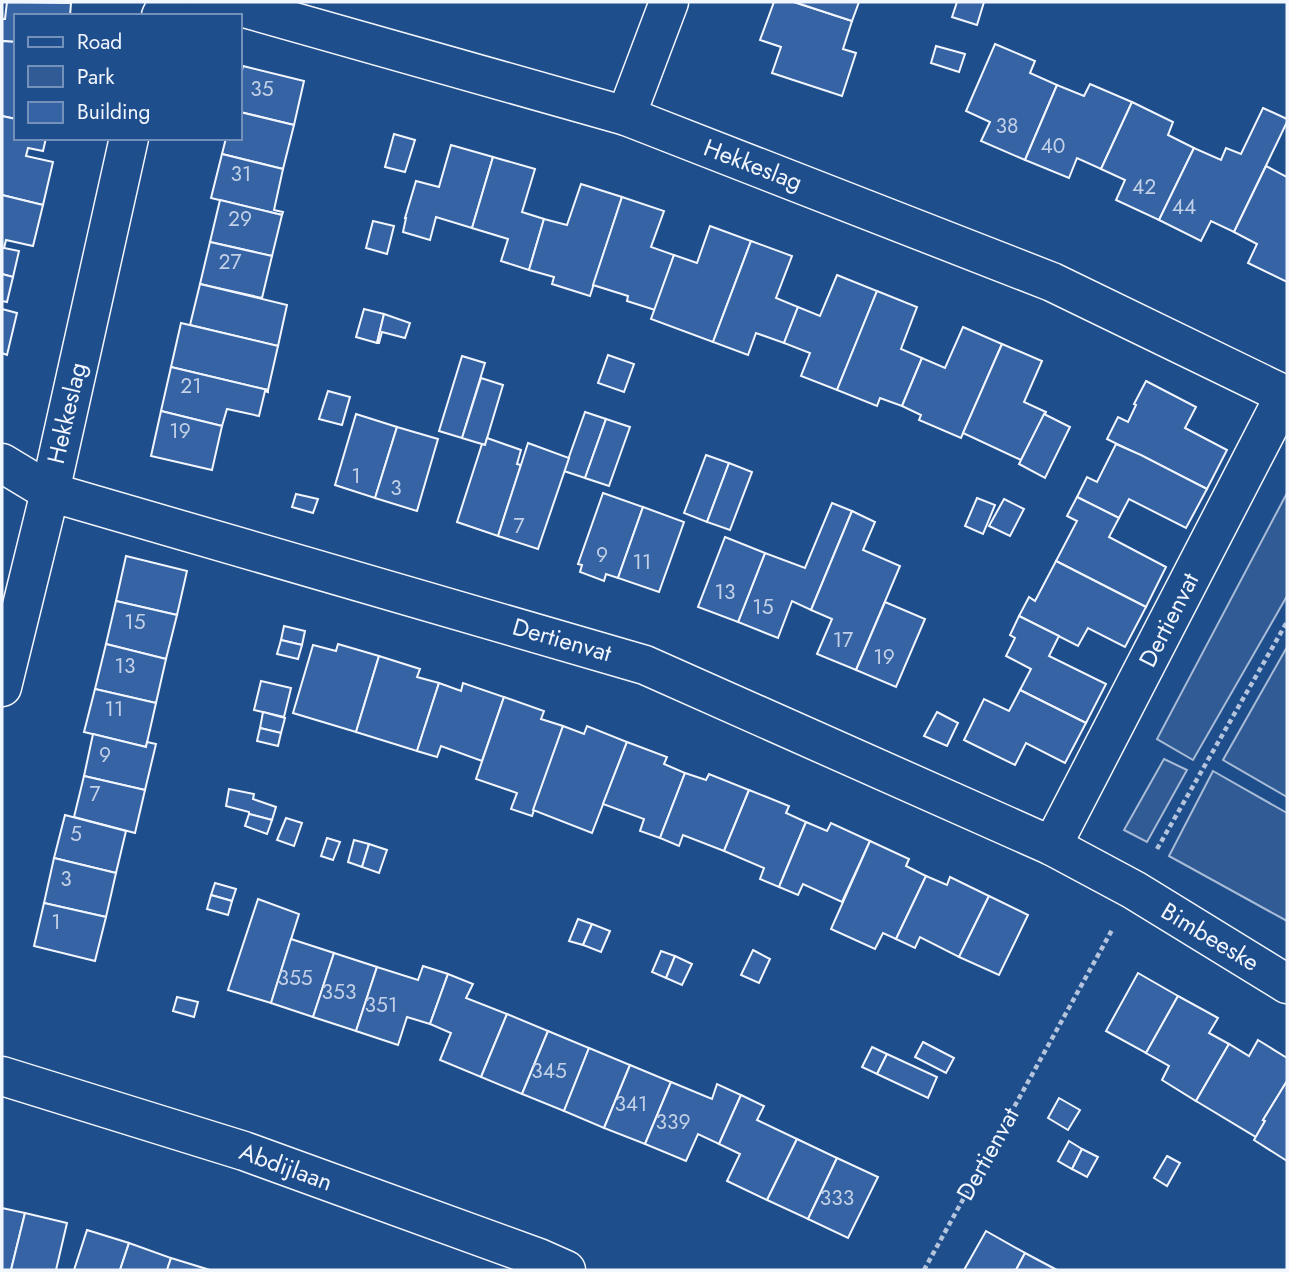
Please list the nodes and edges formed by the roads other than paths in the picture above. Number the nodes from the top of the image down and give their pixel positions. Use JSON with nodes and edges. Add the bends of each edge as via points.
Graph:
{"nodes":[{"id":1,"x":198,"y":2,"type":"edge"},
{"id":2,"x":669,"y":2,"type":"edge"},
{"id":3,"x":626,"y":116,"type":"junction"},
{"id":4,"x":129,"y":140,"type":"edge"},
{"id":5,"x":1286,"y":395,"type":"edge"},
{"id":6,"x":2,"y":464,"type":"edge"},
{"id":7,"x":50,"y":492,"type":"junction"},
{"id":8,"x":2,"y":687,"type":"edge"},
{"id":9,"x":1052,"y":846,"type":"junction"},
{"id":10,"x":1134,"y":890,"type":"joint"},
{"id":11,"x":1287,"y":984,"type":"edge"},
{"id":12,"x":2,"y":1076,"type":"edge"},
{"id":13,"x":546,"y":1266,"type":"edge"}],
"edges":[{"from":1,"to":3,"type":"street","name":"Hekkeslag","via":[[241,7]]},
{"from":2,"to":3,"type":"street"},
{"from":3,"to":5,"type":"street","name":"Hekkeslag","via":[[1052,282]]},
{"from":4,"to":7,"type":"street","name":"Hekkeslag"},
{"from":5,"to":9,"type":"street","name":"Dertienvat"},
{"from":6,"to":7,"type":"street","name":"Dertienvat"},
{"from":7,"to":8,"type":"street","name":"Hekkeslag"},
{"from":7,"to":9,"type":"street","name":"Dertienvat","via":[[645,665]]},
{"from":9,"to":10,"type":"street","name":"Dertienvat"},
{"from":10,"to":11,"type":"street","name":"Bimbeeske"},
{"from":12,"to":13,"type":"street","name":"Abdijlaan","via":[[244,1151]]}]}
